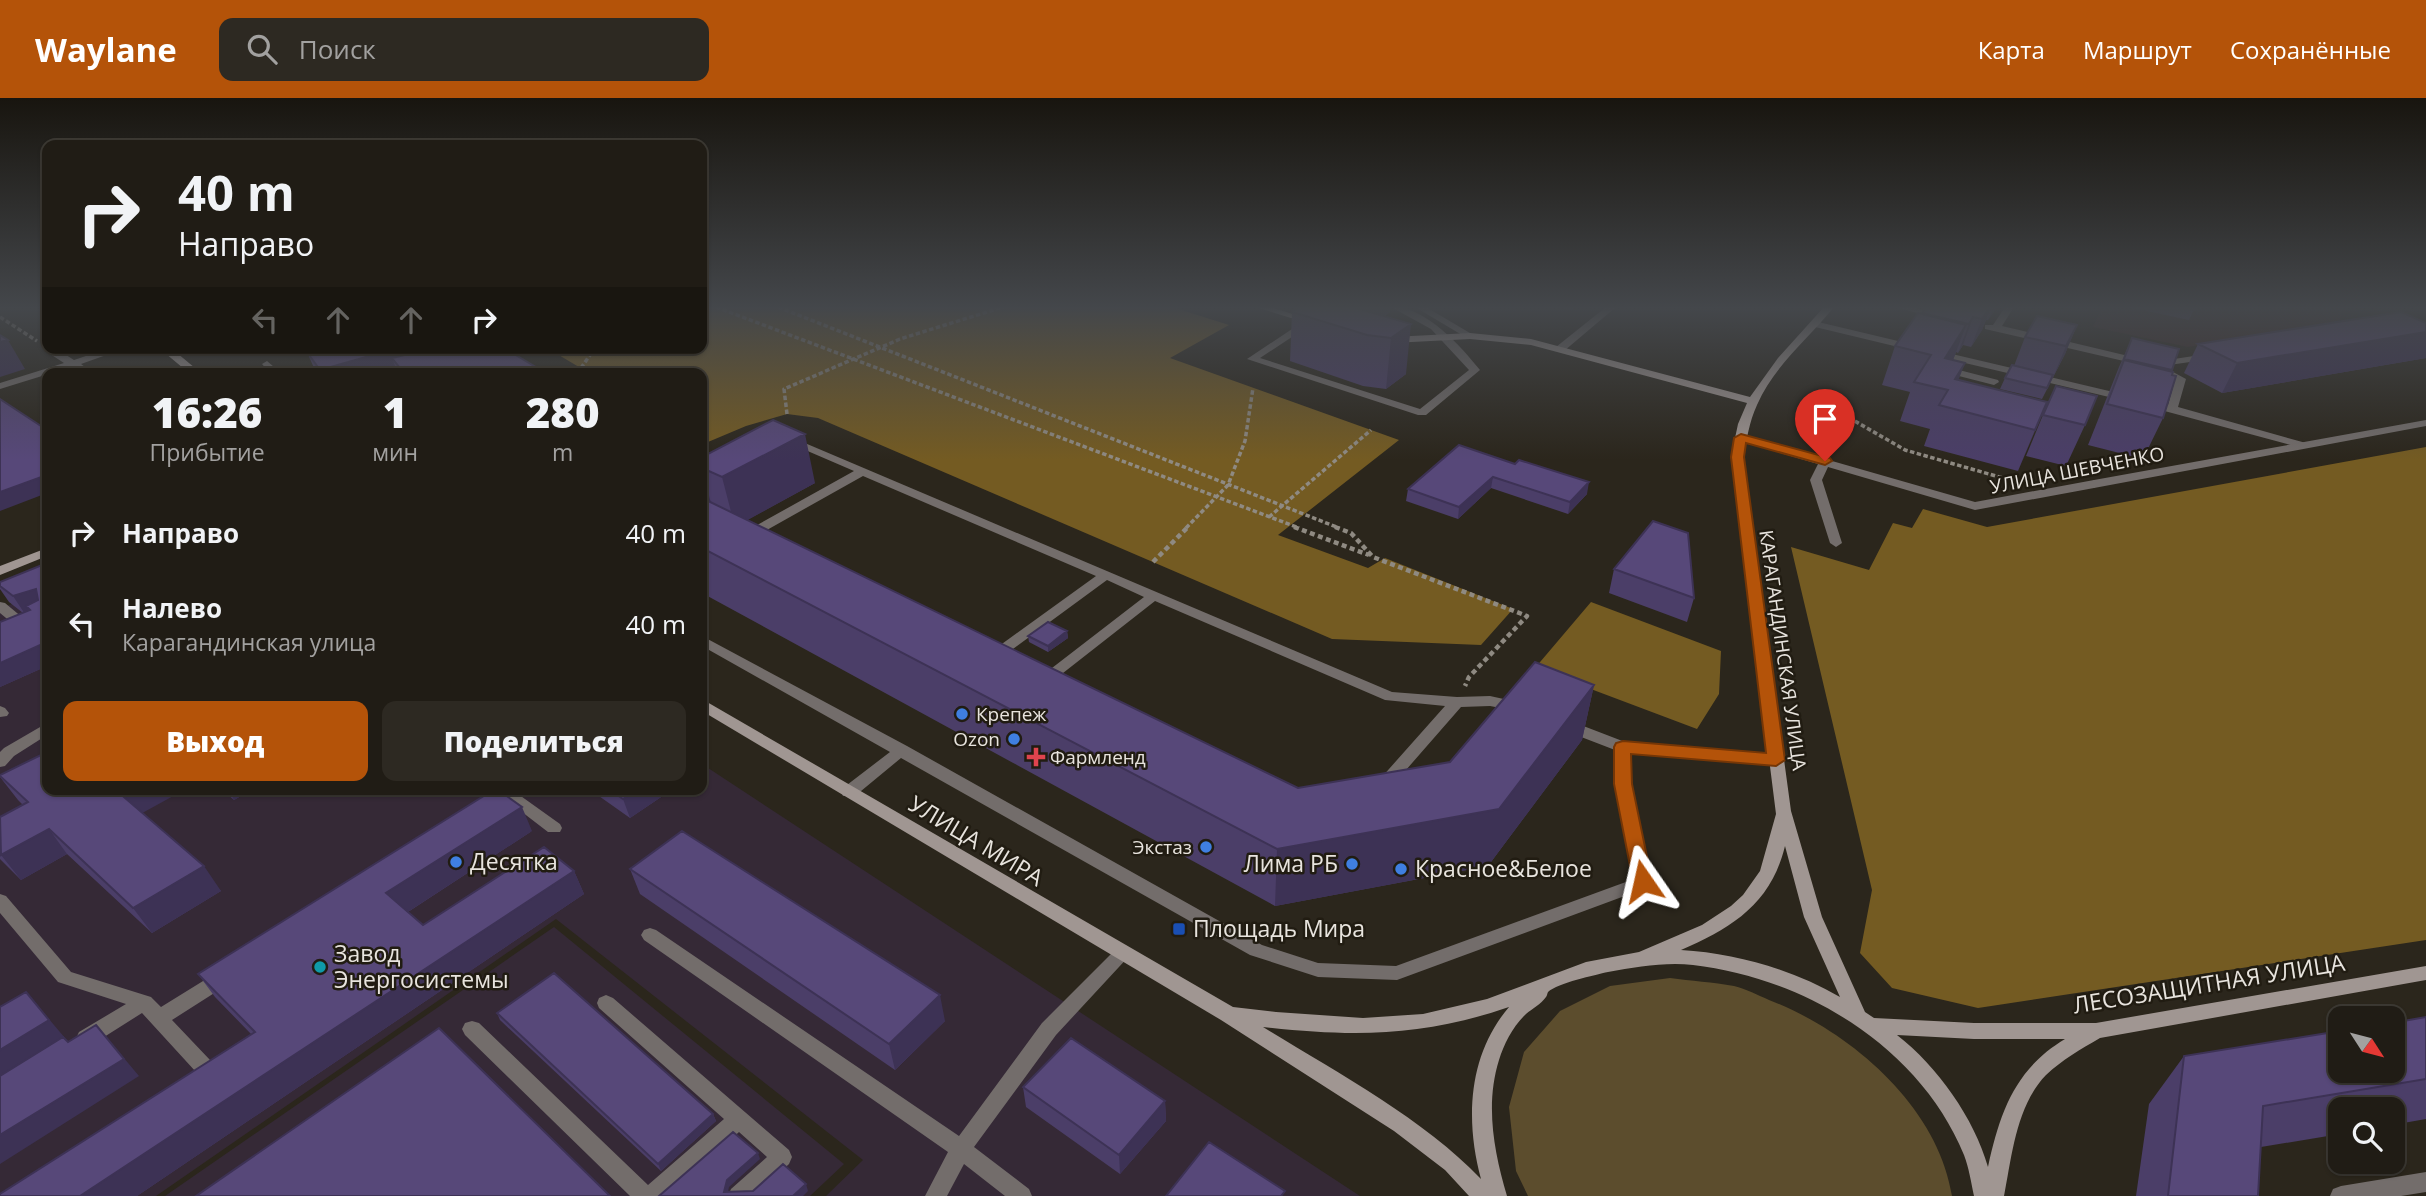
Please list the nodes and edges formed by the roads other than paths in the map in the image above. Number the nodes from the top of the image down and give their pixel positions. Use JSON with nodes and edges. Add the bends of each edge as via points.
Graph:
{"nodes":[{"id":1,"x":66,"y":358,"type":"edge"},
{"id":2,"x":89,"y":358,"type":"edge"},
{"id":3,"x":1253,"y":358,"type":"edge"},
{"id":4,"x":1465,"y":358,"type":"edge"},
{"id":5,"x":1594,"y":358,"type":"edge"},
{"id":6,"x":1785,"y":358,"type":"edge"},
{"id":7,"x":1955,"y":358,"type":"edge"},
{"id":8,"x":2124,"y":358,"type":"edge"},
{"id":9,"x":2198,"y":358,"type":"edge"},
{"id":10,"x":1966,"y":361,"type":"junction"},
{"id":11,"x":74,"y":363,"type":"junction"},
{"id":12,"x":267,"y":364,"type":"dead end"},
{"id":13,"x":2153,"y":365,"type":"junction"},
{"id":14,"x":59,"y":368,"type":"edge"},
{"id":15,"x":81,"y":368,"type":"edge"},
{"id":16,"x":271,"y":368,"type":"edge"},
{"id":17,"x":42,"y":373,"type":"edge"},
{"id":18,"x":1959,"y":373,"type":"junction"},
{"id":19,"x":1994,"y":382,"type":"dead end"},
{"id":20,"x":1952,"y":386,"type":"edge"},
{"id":21,"x":0,"y":387,"type":"edge"},
{"id":22,"x":1753,"y":401,"type":"junction"},
{"id":23,"x":2172,"y":409,"type":"junction"},
{"id":24,"x":2426,"y":423,"type":"edge"},
{"id":25,"x":781,"y":436,"type":"edge"},
{"id":26,"x":1741,"y":438,"type":"junction"},
{"id":27,"x":2302,"y":445,"type":"junction"},
{"id":28,"x":1825,"y":461,"type":"junction"},
{"id":29,"x":863,"y":471,"type":"junction"},
{"id":30,"x":743,"y":539,"type":"edge"},
{"id":31,"x":1836,"y":543,"type":"dead end"},
{"id":32,"x":42,"y":554,"type":"edge"},
{"id":33,"x":0,"y":571,"type":"edge"},
{"id":34,"x":1104,"y":576,"type":"junction"},
{"id":35,"x":1152,"y":597,"type":"junction"},
{"id":36,"x":0,"y":606,"type":"edge"},
{"id":37,"x":42,"y":615,"type":"edge"},
{"id":38,"x":707,"y":643,"type":"edge"},
{"id":39,"x":1013,"y":666,"type":"edge"},
{"id":40,"x":1045,"y":681,"type":"edge"},
{"id":41,"x":1457,"y":702,"type":"junction"},
{"id":42,"x":707,"y":708,"type":"edge"},
{"id":43,"x":1528,"y":710,"type":"edge"},
{"id":44,"x":1551,"y":719,"type":"edge"},
{"id":45,"x":42,"y":731,"type":"edge"},
{"id":46,"x":1623,"y":747,"type":"junction"},
{"id":47,"x":902,"y":750,"type":"junction"},
{"id":48,"x":1776,"y":760,"type":"junction"},
{"id":49,"x":0,"y":762,"type":"edge"},
{"id":50,"x":1372,"y":783,"type":"edge"},
{"id":51,"x":849,"y":792,"type":"junction"},
{"id":52,"x":508,"y":795,"type":"edge"},
{"id":53,"x":1783,"y":811,"type":"junction"},
{"id":54,"x":554,"y":828,"type":"dead end"},
{"id":55,"x":0,"y":901,"type":"edge"},
{"id":56,"x":650,"y":935,"type":"dead end"},
{"id":57,"x":1122,"y":954,"type":"junction"},
{"id":58,"x":1636,"y":960,"type":"junction"},
{"id":59,"x":238,"y":969,"type":"edge"},
{"id":60,"x":2426,"y":972,"type":"edge"},
{"id":61,"x":1545,"y":986,"type":"junction"},
{"id":62,"x":144,"y":1002,"type":"junction"},
{"id":63,"x":606,"y":1003,"type":"dead end"},
{"id":64,"x":1228,"y":1014,"type":"junction"},
{"id":65,"x":159,"y":1018,"type":"junction"},
{"id":66,"x":1865,"y":1020,"type":"junction"},
{"id":67,"x":472,"y":1028,"type":"dead end"},
{"id":68,"x":2095,"y":1031,"type":"junction"},
{"id":69,"x":66,"y":1050,"type":"edge"},
{"id":70,"x":204,"y":1066,"type":"edge"},
{"id":71,"x":739,"y":1119,"type":"junction"},
{"id":72,"x":961,"y":1149,"type":"junction"},
{"id":73,"x":2426,"y":1182,"type":"edge"},
{"id":74,"x":645,"y":1196,"type":"edge"},
{"id":75,"x":651,"y":1196,"type":"edge"},
{"id":76,"x":739,"y":1196,"type":"edge"},
{"id":77,"x":936,"y":1196,"type":"edge"},
{"id":78,"x":1021,"y":1196,"type":"edge"},
{"id":79,"x":1482,"y":1196,"type":"edge"},
{"id":80,"x":1496,"y":1196,"type":"edge"},
{"id":81,"x":1985,"y":1196,"type":"edge"},
{"id":82,"x":1993,"y":1196,"type":"edge"},
{"id":83,"x":2341,"y":1196,"type":"edge"}],
"edges":[{"from":1,"to":11,"type":"street"},
{"from":2,"to":11,"type":"street"},
{"from":3,"to":4,"type":"street","via":[[1422,413],[1475,370]]},
{"from":5,"to":22,"type":"main road"},
{"from":6,"to":22,"type":"main road","name":"КАРАГАНДИНСКАЯ УЛИЦА"},
{"from":7,"to":10,"type":"street"},
{"from":8,"to":13,"type":"street"},
{"from":9,"to":13,"type":"street"},
{"from":10,"to":18,"type":"street"},
{"from":10,"to":23,"type":"street","via":[[2091,395]]},
{"from":11,"to":14,"type":"street"},
{"from":11,"to":15,"type":"street"},
{"from":12,"to":16,"type":"street"},
{"from":13,"to":23,"type":"street","via":[[2181,379]]},
{"from":17,"to":21,"type":"street"},
{"from":18,"to":19,"type":"street"},
{"from":18,"to":20,"type":"street"},
{"from":22,"to":26,"type":"main road","name":"КАРАГАНДИНСКАЯ УЛИЦА"},
{"from":23,"to":27,"type":"street"},
{"from":24,"to":27,"type":"street","name":"УЛИЦА ШЕВЧЕНКО"},
{"from":25,"to":29,"type":"street"},
{"from":26,"to":28,"type":"street","name":"УЛИЦА ШЕВЧЕНКО"},
{"from":26,"to":48,"type":"main road","name":"КАРАГАНДИНСКАЯ УЛИЦА","via":[[1737,457]]},
{"from":27,"to":28,"type":"street","name":"УЛИЦА ШЕВЧЕНКО","via":[[1975,506]]},
{"from":28,"to":31,"type":"street","via":[[1816,480]]},
{"from":29,"to":30,"type":"street"},
{"from":29,"to":34,"type":"street"},
{"from":32,"to":33,"type":"main road"},
{"from":34,"to":35,"type":"street"},
{"from":34,"to":39,"type":"street","via":[[987,654]]},
{"from":35,"to":40,"type":"street"},
{"from":35,"to":41,"type":"street","via":[[1390,697]]},
{"from":36,"to":37,"type":"street","via":[[22,624]]},
{"from":38,"to":47,"type":"street"},
{"from":41,"to":43,"type":"street","via":[[1490,701]]},
{"from":41,"to":50,"type":"street","via":[[1386,782]]},
{"from":42,"to":51,"type":"main road","name":"УЛИЦА МИРА"},
{"from":44,"to":46,"type":"street"},
{"from":45,"to":49,"type":"street"},
{"from":46,"to":47,"type":"street","via":[[1623,784],[1643,881],[1397,973],[1318,970],[1256,950]]},
{"from":46,"to":48,"type":"street"},
{"from":47,"to":51,"type":"street"},
{"from":48,"to":53,"type":"main road","name":"КАРАГАНДИНСКАЯ УЛИЦА"},
{"from":51,"to":57,"type":"main road","name":"УЛИЦА МИРА"},
{"from":52,"to":54,"type":"street"},
{"from":53,"to":58,"type":"main road","via":[[1761,887],[1734,914],[1696,936]]},
{"from":53,"to":66,"type":"main road","name":"КАРАГАНДИНСКАЯ УЛИЦА","via":[[1813,917]]},
{"from":55,"to":62,"type":"street","via":[[65,976]]},
{"from":56,"to":72,"type":"street"},
{"from":57,"to":64,"type":"main road","name":"УЛИЦА МИРА"},
{"from":57,"to":72,"type":"street","via":[[1049,1029]]},
{"from":58,"to":61,"type":"main road","via":[[1591,968]]},
{"from":58,"to":66,"type":"main road","via":[[1691,958],[1746,968],[1794,984]]},
{"from":59,"to":65,"type":"street"},
{"from":60,"to":68,"type":"main road","name":"ЛЕСОЗАЩИТНАЯ УЛИЦА"},
{"from":61,"to":64,"type":"main road","via":[[1485,1009],[1408,1024],[1333,1027]]},
{"from":61,"to":80,"type":"main road","via":[[1511,1018],[1488,1060],[1480,1106],[1484,1156]]},
{"from":62,"to":65,"type":"street"},
{"from":62,"to":69,"type":"street"},
{"from":63,"to":71,"type":"street"},
{"from":64,"to":79,"type":"main road","name":"УЛИЦА МИРА","via":[[1401,1125],[1452,1163]]},
{"from":65,"to":70,"type":"street"},
{"from":66,"to":68,"type":"main road","name":"ЛЕСОЗАЩИТНАЯ УЛИЦА","via":[[1974,1031]]},
{"from":66,"to":81,"type":"main road","via":[[1910,1059],[1944,1101],[1972,1150]]},
{"from":67,"to":74,"type":"street"},
{"from":68,"to":82,"type":"main road","via":[[2050,1059],[2024,1089],[2007,1131]]},
{"from":71,"to":75,"type":"street"},
{"from":71,"to":76,"type":"street","via":[[782,1157]]},
{"from":72,"to":77,"type":"street"},
{"from":72,"to":78,"type":"street"},
{"from":73,"to":83,"type":"street"}]}
